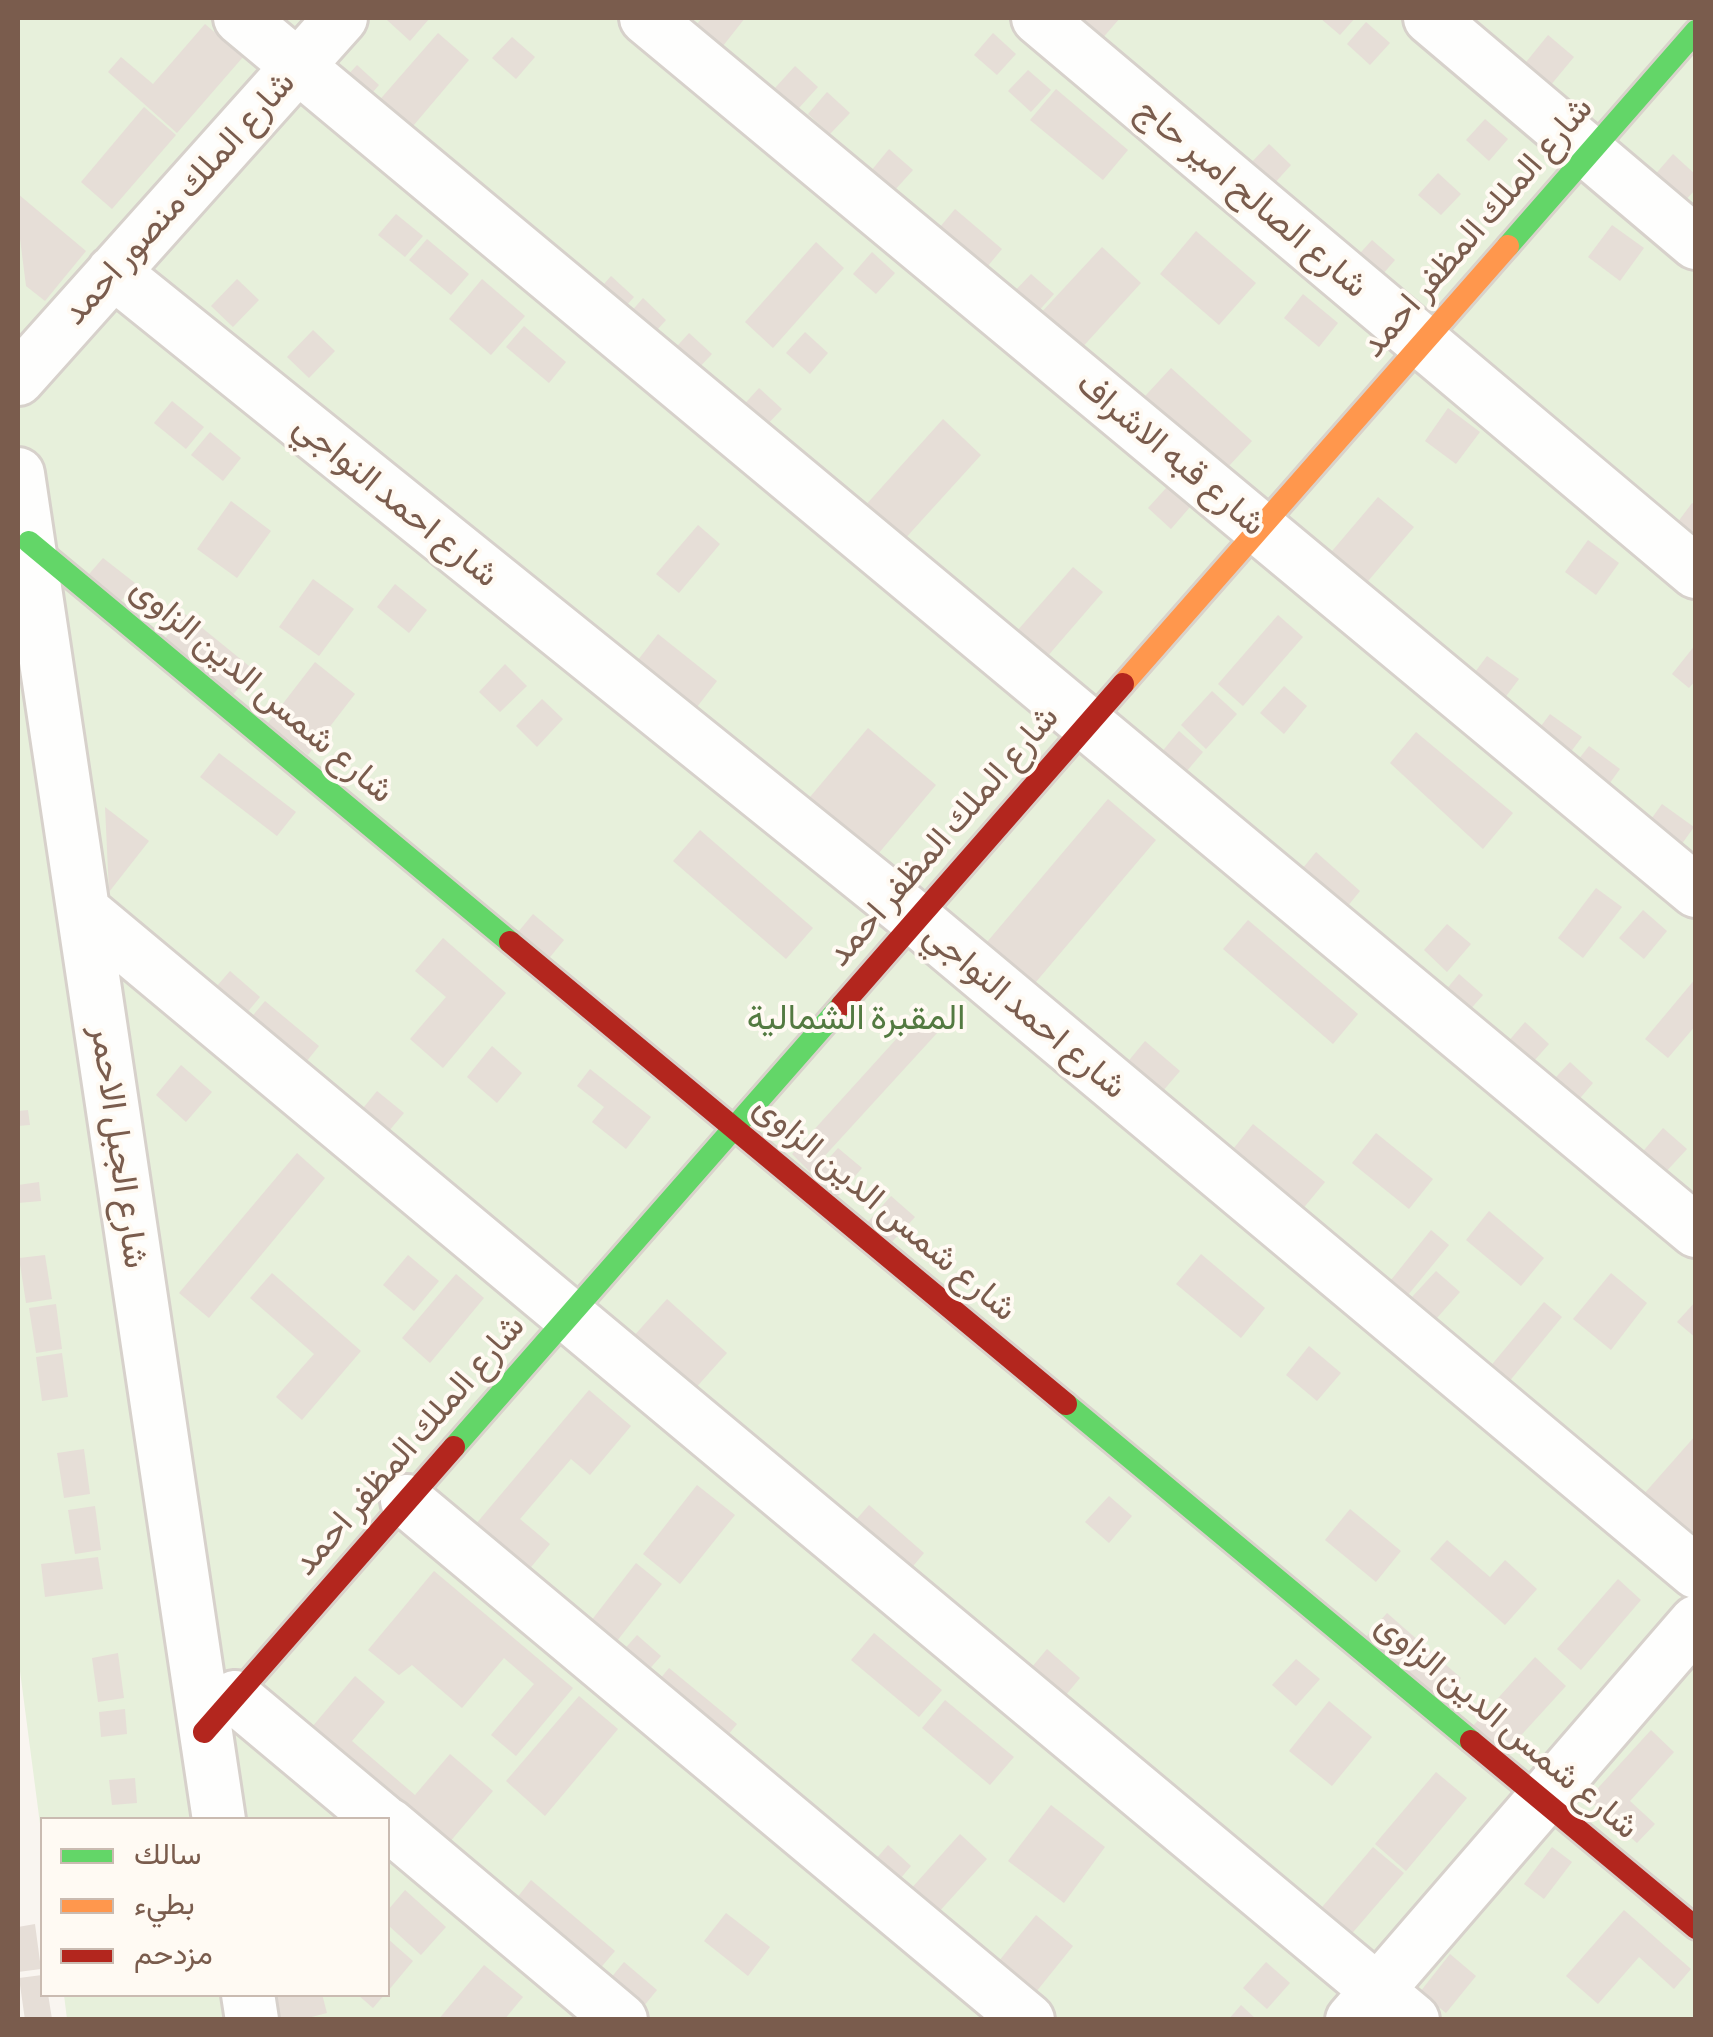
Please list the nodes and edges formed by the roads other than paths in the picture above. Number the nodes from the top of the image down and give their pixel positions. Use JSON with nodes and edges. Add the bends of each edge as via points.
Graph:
{"nodes":[{"id":1,"x":240,"y":18,"type":"edge"},
{"id":2,"x":341,"y":18,"type":"edge"},
{"id":3,"x":646,"y":18,"type":"edge"},
{"id":4,"x":1038,"y":18,"type":"edge"},
{"id":5,"x":1430,"y":18,"type":"edge"},
{"id":6,"x":1696,"y":31,"type":"edge"},
{"id":7,"x":299,"y":64,"type":"junction"},
{"id":8,"x":1588,"y":154,"type":"junction"},
{"id":9,"x":1696,"y":243,"type":"edge"},
{"id":10,"x":113,"y":272,"type":"junction"},
{"id":11,"x":1423,"y":342,"type":"junction"},
{"id":12,"x":18,"y":379,"type":"edge"},
{"id":13,"x":18,"y":474,"type":"edge"},
{"id":14,"x":1260,"y":528,"type":"junction"},
{"id":15,"x":29,"y":542,"type":"junction"},
{"id":16,"x":1696,"y":572,"type":"edge"},
{"id":17,"x":1088,"y":724,"type":"junction"},
{"id":18,"x":1696,"y":891,"type":"edge"},
{"id":19,"x":85,"y":912,"type":"junction"},
{"id":20,"x":916,"y":920,"type":"junction"},
{"id":21,"x":734,"y":1128,"type":"junction"},
{"id":22,"x":1696,"y":1232,"type":"edge"},
{"id":23,"x":569,"y":1316,"type":"junction"},
{"id":24,"x":407,"y":1502,"type":"junction"},
{"id":25,"x":1696,"y":1572,"type":"edge"},
{"id":26,"x":1696,"y":1622,"type":"edge"},
{"id":27,"x":220,"y":1715,"type":"junction"},
{"id":28,"x":1542,"y":1800,"type":"junction"},
{"id":29,"x":218,"y":1817,"type":"edge"},
{"id":30,"x":377,"y":1817,"type":"edge"},
{"id":31,"x":390,"y":1826,"type":"edge"},
{"id":32,"x":1696,"y":1928,"type":"edge"},
{"id":33,"x":1381,"y":2010,"type":"edge"},
{"id":34,"x":621,"y":2020,"type":"edge"},
{"id":35,"x":1028,"y":2020,"type":"edge"}],
"edges":[{"from":1,"to":7,"type":"street"},
{"from":2,"to":7,"type":"street","name":"شارع الملك منصور احمد"},
{"from":3,"to":14,"type":"street","name":"شارع قبه الاشراف"},
{"from":4,"to":11,"type":"street","name":"شارع الصالح امير حاج"},
{"from":5,"to":8,"type":"street"},
{"from":6,"to":8,"type":"street","name":"شارع الملك المظفر احمد"},
{"from":7,"to":10,"type":"street","name":"شارع الملك منصور احمد"},
{"from":7,"to":17,"type":"street"},
{"from":8,"to":9,"type":"street"},
{"from":8,"to":11,"type":"street","name":"شارع الملك المظفر احمد"},
{"from":10,"to":12,"type":"street","name":"شارع الملك منصور احمد"},
{"from":10,"to":20,"type":"street","name":"شارع احمد النواجي"},
{"from":11,"to":14,"type":"street","name":"شارع الملك المظفر احمد"},
{"from":11,"to":16,"type":"street","name":"شارع الصالح امير حاج"},
{"from":13,"to":15,"type":"street","name":"شارع الجبل الاحمر"},
{"from":14,"to":17,"type":"street","name":"شارع الملك المظفر احمد"},
{"from":14,"to":18,"type":"street","name":"شارع قبه الاشراف"},
{"from":15,"to":19,"type":"street","name":"شارع الجبل الاحمر"},
{"from":15,"to":21,"type":"street","name":"شارع شمس الدين الزاوى"},
{"from":17,"to":20,"type":"street","name":"شارع الملك المظفر احمد"},
{"from":17,"to":22,"type":"street"},
{"from":19,"to":23,"type":"street"},
{"from":19,"to":27,"type":"street","name":"شارع الجبل الاحمر"},
{"from":20,"to":21,"type":"street","name":"شارع الملك المظفر احمد"},
{"from":20,"to":25,"type":"street","name":"شارع احمد النواجي"},
{"from":21,"to":23,"type":"street","name":"شارع الملك المظفر احمد"},
{"from":21,"to":28,"type":"street","name":"شارع شمس الدين الزاوى"},
{"from":23,"to":24,"type":"street","name":"شارع الملك المظفر احمد"},
{"from":23,"to":33,"type":"street"},
{"from":24,"to":27,"type":"street","name":"شارع الملك المظفر احمد"},
{"from":24,"to":35,"type":"street"},
{"from":26,"to":28,"type":"street"},
{"from":27,"to":29,"type":"street","name":"شارع الجبل الاحمر"},
{"from":27,"to":30,"type":"street"},
{"from":28,"to":32,"type":"street","name":"شارع شمس الدين الزاوى"},
{"from":28,"to":33,"type":"street"},
{"from":31,"to":34,"type":"street"}]}
